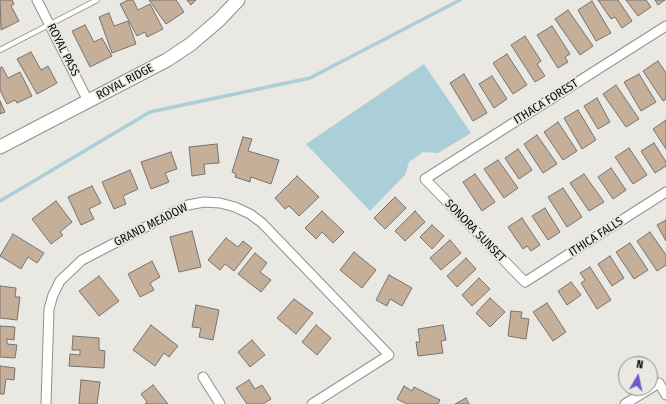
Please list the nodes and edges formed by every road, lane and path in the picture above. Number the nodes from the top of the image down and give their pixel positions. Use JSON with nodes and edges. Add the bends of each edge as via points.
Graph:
{"nodes":[{"id":1,"x":37,"y":0,"type":"edge"},
{"id":2,"x":97,"y":0,"type":"edge"},
{"id":3,"x":238,"y":0,"type":"edge"},
{"id":4,"x":50,"y":24,"type":"junction"},
{"id":5,"x":666,"y":26,"type":"edge"},
{"id":6,"x":0,"y":50,"type":"edge"},
{"id":7,"x":88,"y":101,"type":"junction"},
{"id":8,"x":0,"y":147,"type":"edge"},
{"id":9,"x":425,"y":179,"type":"joint"},
{"id":10,"x":666,"y":192,"type":"edge"},
{"id":11,"x":525,"y":282,"type":"joint"},
{"id":12,"x":204,"y":377,"type":"dead end"},
{"id":13,"x":666,"y":395,"type":"edge"},
{"id":14,"x":46,"y":404,"type":"edge"},
{"id":15,"x":220,"y":404,"type":"edge"},
{"id":16,"x":312,"y":404,"type":"edge"},
{"id":17,"x":625,"y":404,"type":"edge"}],
"edges":[{"from":1,"to":4,"type":"street","name":"ROYAL PASS"},
{"from":2,"to":4,"type":"lane"},
{"from":3,"to":7,"type":"street","name":"ROYAL RIDGE","via":[[219,20],[185,48]]},
{"from":4,"to":6,"type":"lane"},
{"from":4,"to":7,"type":"street","name":"ROYAL PASS"},
{"from":5,"to":9,"type":"street","name":"ITHACA FOREST"},
{"from":7,"to":8,"type":"street","name":"ROYAL RIDGE"},
{"from":9,"to":11,"type":"street","name":"SONORA SUNSET"},
{"from":10,"to":11,"type":"street","name":"ITHICA FALLS"},
{"from":12,"to":15,"type":"street"},
{"from":13,"to":17,"type":"street","via":[[658,383]]},
{"from":14,"to":16,"type":"street","name":"GRAND MEADOW","via":[[49,309],[60,281],[82,260],[188,205],[204,202],[235,206],[262,223],[389,355]]}]}
